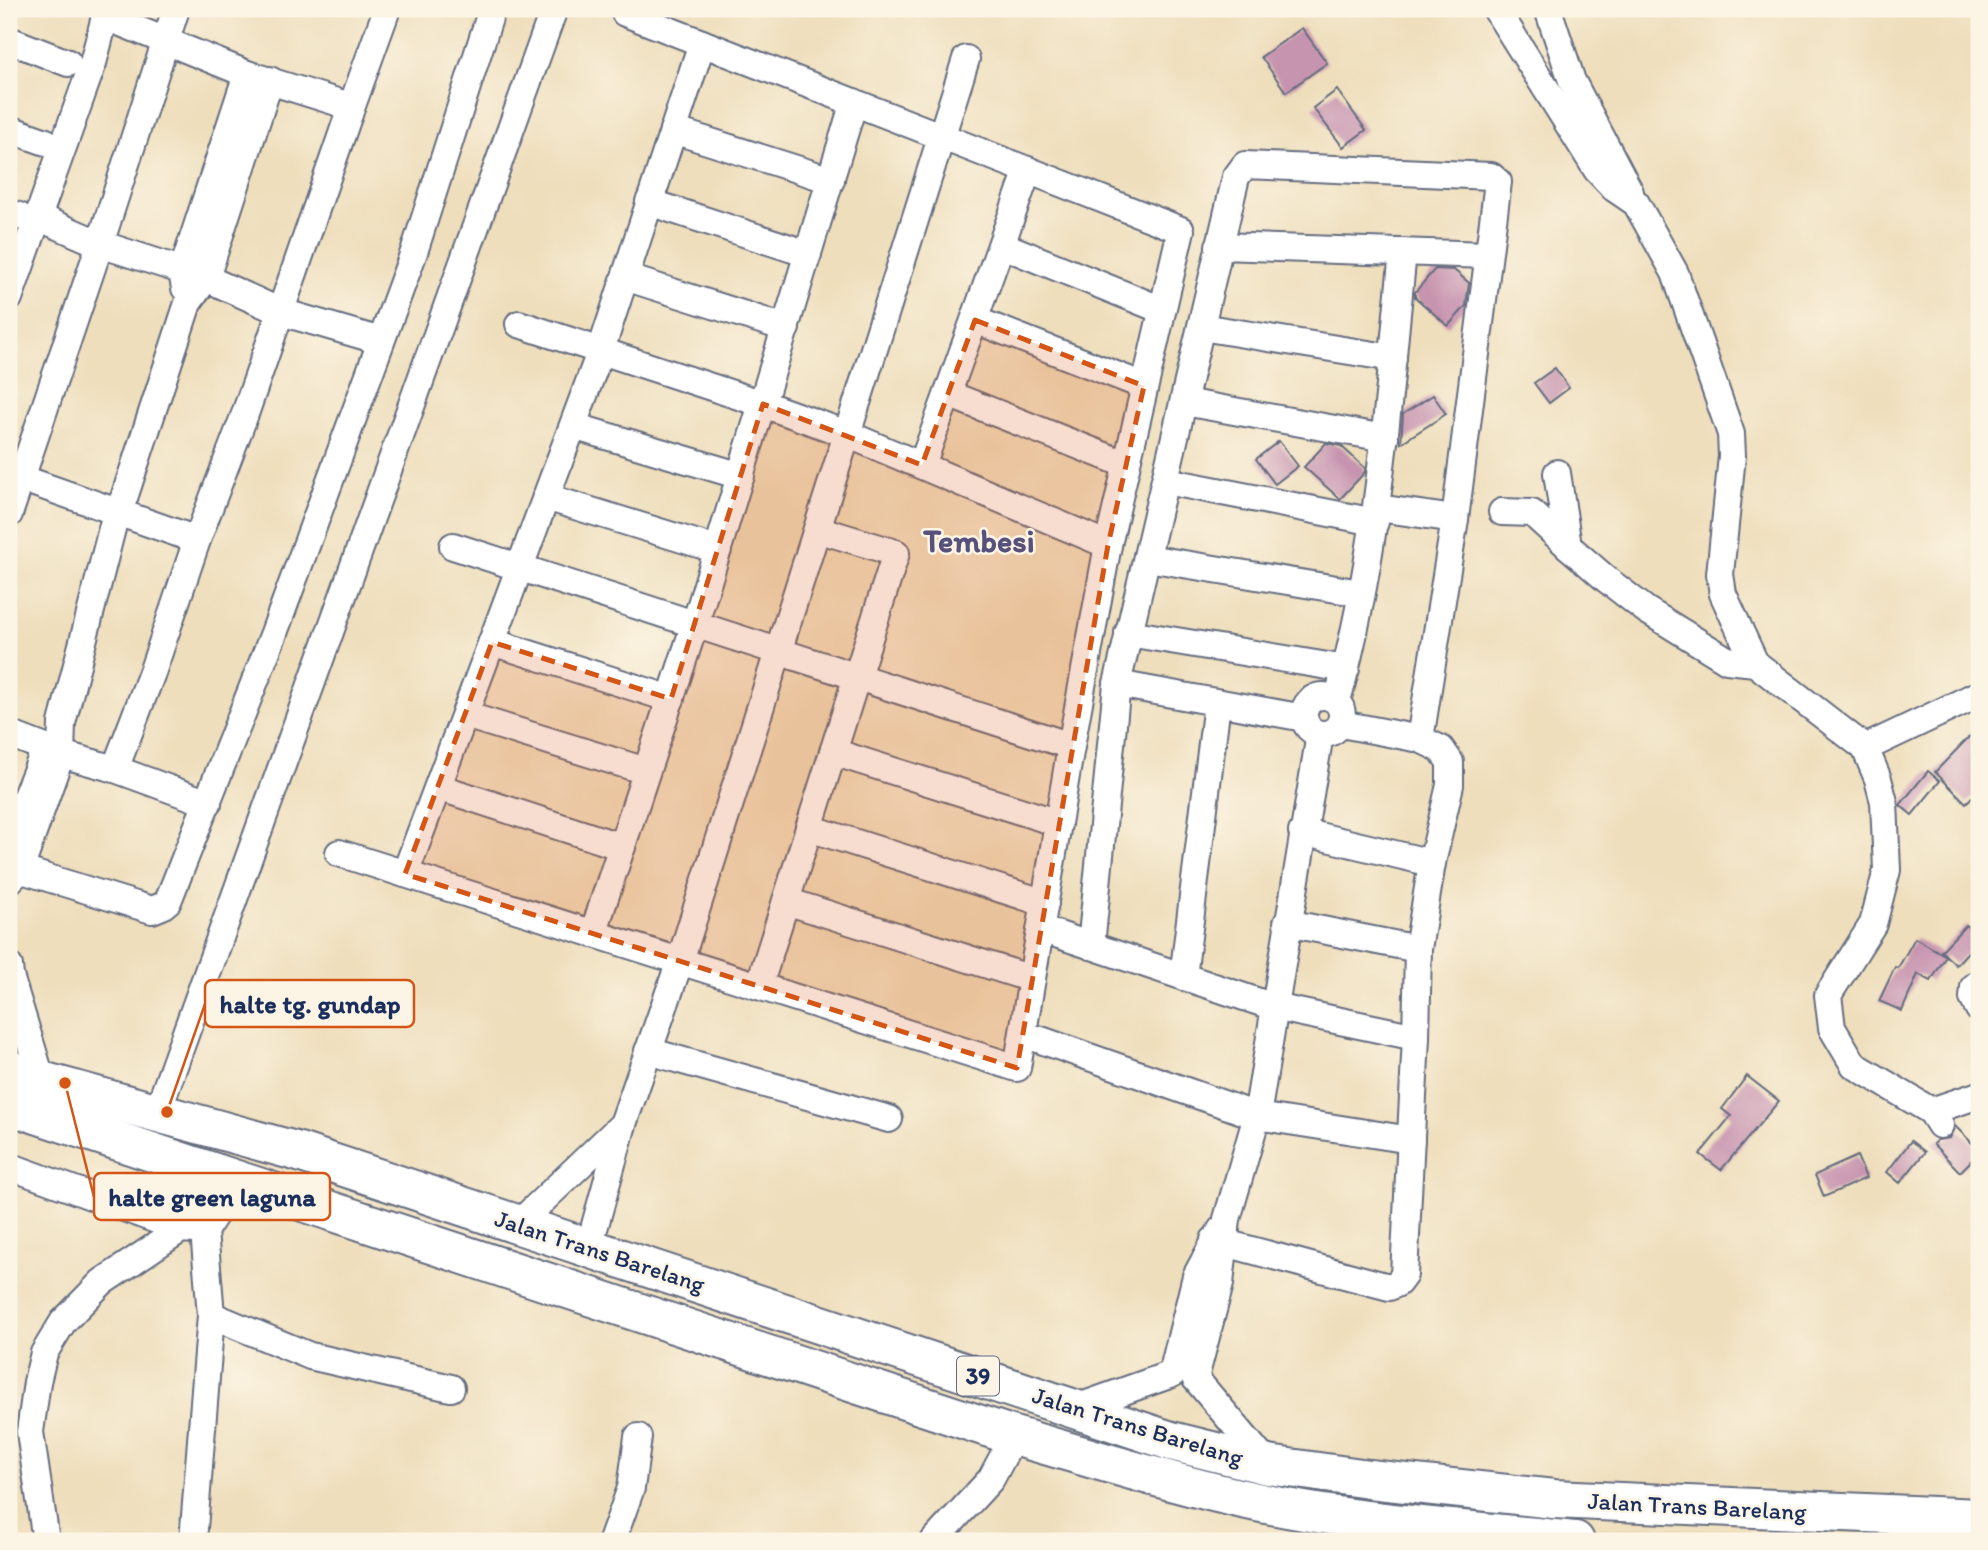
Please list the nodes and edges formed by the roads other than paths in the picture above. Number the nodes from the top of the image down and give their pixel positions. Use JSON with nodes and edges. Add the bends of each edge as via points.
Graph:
{"nodes":[{"id":1,"x":176,"y":9,"type":"edge"},
{"id":2,"x":387,"y":9,"type":"edge"},
{"id":3,"x":492,"y":9,"type":"edge"},
{"id":4,"x":554,"y":9,"type":"edge"},
{"id":5,"x":1496,"y":9,"type":"edge"},
{"id":6,"x":1548,"y":9,"type":"edge"},
{"id":7,"x":106,"y":12,"type":"edge"},
{"id":8,"x":625,"y":13,"type":"dead end"},
{"id":9,"x":9,"y":40,"type":"edge"},
{"id":10,"x":166,"y":40,"type":"junction"},
{"id":11,"x":702,"y":43,"type":"junction"},
{"id":12,"x":966,"y":60,"type":"dead end"},
{"id":13,"x":68,"y":63,"type":"dead end"},
{"id":14,"x":259,"y":77,"type":"junction"},
{"id":15,"x":854,"y":102,"type":"junction"},
{"id":16,"x":349,"y":114,"type":"junction"},
{"id":17,"x":9,"y":129,"type":"edge"},
{"id":18,"x":673,"y":130,"type":"junction"},
{"id":19,"x":942,"y":137,"type":"junction"},
{"id":20,"x":46,"y":142,"type":"dead end"},
{"id":21,"x":1028,"y":170,"type":"junction"},
{"id":22,"x":831,"y":180,"type":"junction"},
{"id":23,"x":649,"y":202,"type":"junction"},
{"id":24,"x":1636,"y":203,"type":"junction"},
{"id":25,"x":22,"y":215,"type":"edge"},
{"id":26,"x":100,"y":244,"type":"junction"},
{"id":27,"x":1002,"y":245,"type":"junction"},
{"id":28,"x":1219,"y":246,"type":"junction"},
{"id":29,"x":1404,"y":252,"type":"junction"},
{"id":30,"x":808,"y":254,"type":"junction"},
{"id":31,"x":1488,"y":255,"type":"junction"},
{"id":32,"x":194,"y":275,"type":"junction"},
{"id":33,"x":625,"y":277,"type":"junction"},
{"id":34,"x":9,"y":298,"type":"edge"},
{"id":35,"x":1162,"y":310,"type":"junction"},
{"id":36,"x":281,"y":312,"type":"junction"},
{"id":37,"x":975,"y":320,"type":"junction"},
{"id":38,"x":519,"y":324,"type":"dead end"},
{"id":39,"x":1201,"y":327,"type":"junction"},
{"id":40,"x":786,"y":328,"type":"junction"},
{"id":41,"x":381,"y":341,"type":"junction"},
{"id":42,"x":601,"y":350,"type":"junction"},
{"id":43,"x":1393,"y":358,"type":"junction"},
{"id":44,"x":1144,"y":386,"type":"junction"},
{"id":45,"x":948,"y":394,"type":"junction"},
{"id":46,"x":1184,"y":402,"type":"junction"},
{"id":47,"x":763,"y":404,"type":"junction"},
{"id":48,"x":573,"y":426,"type":"junction"},
{"id":49,"x":847,"y":434,"type":"junction"},
{"id":50,"x":1385,"y":438,"type":"junction"},
{"id":51,"x":1125,"y":464,"type":"junction"},
{"id":52,"x":922,"y":465,"type":"junction"},
{"id":53,"x":1557,"y":473,"type":"dead end"},
{"id":54,"x":14,"y":476,"type":"edge"},
{"id":55,"x":741,"y":476,"type":"junction"},
{"id":56,"x":1166,"y":481,"type":"junction"},
{"id":57,"x":547,"y":497,"type":"junction"},
{"id":58,"x":1502,"y":512,"type":"dead end"},
{"id":59,"x":116,"y":513,"type":"junction"},
{"id":60,"x":9,"y":514,"type":"edge"},
{"id":61,"x":1376,"y":515,"type":"junction"},
{"id":62,"x":1455,"y":519,"type":"junction"},
{"id":63,"x":817,"y":530,"type":"junction"},
{"id":64,"x":197,"y":540,"type":"junction"},
{"id":65,"x":1108,"y":545,"type":"junction"},
{"id":66,"x":453,"y":546,"type":"dead end"},
{"id":67,"x":1568,"y":546,"type":"junction"},
{"id":68,"x":718,"y":550,"type":"junction"},
{"id":69,"x":1147,"y":558,"type":"junction"},
{"id":70,"x":520,"y":568,"type":"junction"},
{"id":71,"x":1361,"y":593,"type":"junction"},
{"id":72,"x":695,"y":624,"type":"junction"},
{"id":73,"x":1128,"y":634,"type":"junction"},
{"id":74,"x":492,"y":642,"type":"junction"},
{"id":75,"x":778,"y":652,"type":"junction"},
{"id":76,"x":1755,"y":663,"type":"junction"},
{"id":77,"x":1346,"y":669,"type":"junction"},
{"id":78,"x":857,"y":677,"type":"junction"},
{"id":79,"x":1117,"y":684,"type":"junction"},
{"id":80,"x":1979,"y":694,"type":"edge"},
{"id":81,"x":671,"y":699,"type":"junction"},
{"id":82,"x":1217,"y":703,"type":"junction"},
{"id":83,"x":465,"y":715,"type":"junction"},
{"id":84,"x":1325,"y":719,"type":"junction"},
{"id":85,"x":9,"y":734,"type":"edge"},
{"id":86,"x":1420,"y":739,"type":"junction"},
{"id":87,"x":1071,"y":746,"type":"junction"},
{"id":88,"x":1865,"y":748,"type":"junction"},
{"id":89,"x":53,"y":752,"type":"junction"},
{"id":90,"x":833,"y":752,"type":"junction"},
{"id":91,"x":115,"y":769,"type":"junction"},
{"id":92,"x":646,"y":771,"type":"junction"},
{"id":93,"x":438,"y":787,"type":"junction"},
{"id":94,"x":208,"y":803,"type":"junction"},
{"id":95,"x":1058,"y":823,"type":"junction"},
{"id":96,"x":809,"y":828,"type":"junction"},
{"id":97,"x":1302,"y":832,"type":"junction"},
{"id":98,"x":9,"y":838,"type":"edge"},
{"id":99,"x":622,"y":847,"type":"junction"},
{"id":100,"x":339,"y":853,"type":"dead end"},
{"id":101,"x":1432,"y":863,"type":"junction"},
{"id":102,"x":13,"y":872,"type":"edge"},
{"id":103,"x":405,"y":874,"type":"junction"},
{"id":104,"x":786,"y":901,"type":"junction"},
{"id":105,"x":1045,"y":903,"type":"junction"},
{"id":106,"x":1287,"y":923,"type":"junction"},
{"id":107,"x":593,"y":934,"type":"junction"},
{"id":108,"x":1056,"y":934,"type":"dead end"},
{"id":109,"x":1091,"y":946,"type":"junction"},
{"id":110,"x":1418,"y":949,"type":"junction"},
{"id":111,"x":680,"y":961,"type":"junction"},
{"id":112,"x":9,"y":973,"type":"edge"},
{"id":113,"x":1183,"y":977,"type":"junction"},
{"id":114,"x":1032,"y":979,"type":"junction"},
{"id":115,"x":1979,"y":983,"type":"edge"},
{"id":116,"x":758,"y":986,"type":"junction"},
{"id":117,"x":1273,"y":1007,"type":"junction"},
{"id":118,"x":1979,"y":1009,"type":"edge"},
{"id":119,"x":1416,"y":1037,"type":"junction"},
{"id":120,"x":1038,"y":1039,"type":"dead end"},
{"id":121,"x":648,"y":1051,"type":"junction"},
{"id":122,"x":26,"y":1076,"type":"edge"},
{"id":123,"x":1979,"y":1095,"type":"edge"},
{"id":124,"x":9,"y":1105,"type":"edge"},
{"id":125,"x":158,"y":1113,"type":"junction"},
{"id":126,"x":1257,"y":1116,"type":"junction"},
{"id":127,"x":889,"y":1119,"type":"dead end"},
{"id":128,"x":623,"y":1124,"type":"junction"},
{"id":129,"x":1411,"y":1140,"type":"junction"},
{"id":130,"x":9,"y":1166,"type":"edge"},
{"id":131,"x":232,"y":1177,"type":"junction"},
{"id":132,"x":518,"y":1224,"type":"junction"},
{"id":133,"x":193,"y":1230,"type":"junction"},
{"id":134,"x":1222,"y":1235,"type":"junction"},
{"id":135,"x":589,"y":1247,"type":"junction"},
{"id":136,"x":211,"y":1315,"type":"junction"},
{"id":137,"x":1184,"y":1376,"type":"junction"},
{"id":138,"x":451,"y":1388,"type":"dead end"},
{"id":139,"x":1076,"y":1408,"type":"junction"},
{"id":140,"x":1014,"y":1436,"type":"junction"},
{"id":141,"x":638,"y":1437,"type":"dead end"},
{"id":142,"x":1268,"y":1465,"type":"junction"},
{"id":143,"x":1269,"y":1504,"type":"junction"},
{"id":144,"x":1979,"y":1518,"type":"edge"},
{"id":145,"x":1558,"y":1540,"type":"edge"},
{"id":146,"x":46,"y":1541,"type":"edge"},
{"id":147,"x":193,"y":1541,"type":"edge"},
{"id":148,"x":611,"y":1541,"type":"edge"},
{"id":149,"x":934,"y":1541,"type":"edge"}],
"edges":[{"from":1,"to":10,"type":"street"},
{"from":2,"to":16,"type":"street"},
{"from":3,"to":41,"type":"street"},
{"from":4,"to":125,"type":"street"},
{"from":5,"to":24,"type":"street","via":[[1597,170]]},
{"from":6,"to":24,"type":"street","via":[[1572,81]]},
{"from":7,"to":10,"type":"street"},
{"from":7,"to":25,"type":"street","via":[[93,63]]},
{"from":8,"to":11,"type":"street"},
{"from":9,"to":13,"type":"street"},
{"from":10,"to":14,"type":"street"},
{"from":10,"to":26,"type":"street"},
{"from":11,"to":15,"type":"street"},
{"from":11,"to":18,"type":"street"},
{"from":12,"to":19,"type":"street"},
{"from":14,"to":16,"type":"street","via":[[340,103]]},
{"from":14,"to":32,"type":"street"},
{"from":15,"to":19,"type":"street"},
{"from":15,"to":22,"type":"street"},
{"from":16,"to":36,"type":"street"},
{"from":17,"to":20,"type":"street"},
{"from":18,"to":22,"type":"street"},
{"from":18,"to":23,"type":"street"},
{"from":19,"to":21,"type":"street"},
{"from":19,"to":49,"type":"street"},
{"from":21,"to":27,"type":"street"},
{"from":21,"to":35,"type":"street","via":[[1181,230]]},
{"from":22,"to":30,"type":"street"},
{"from":23,"to":30,"type":"street"},
{"from":23,"to":33,"type":"street"},
{"from":24,"to":76,"type":"street","via":[[1675,273],[1731,434],[1720,574],[1723,594]]},
{"from":25,"to":26,"type":"street"},
{"from":25,"to":34,"type":"street"},
{"from":26,"to":32,"type":"street"},
{"from":26,"to":54,"type":"street"},
{"from":27,"to":35,"type":"street"},
{"from":27,"to":37,"type":"street"},
{"from":28,"to":29,"type":"street"},
{"from":28,"to":31,"type":"street","via":[[1236,177],[1245,165],[1491,176],[1497,182]]},
{"from":28,"to":39,"type":"street"},
{"from":29,"to":31,"type":"street"},
{"from":29,"to":43,"type":"street"},
{"from":30,"to":40,"type":"street"},
{"from":31,"to":62,"type":"street"},
{"from":32,"to":36,"type":"street"},
{"from":32,"to":59,"type":"street"},
{"from":33,"to":40,"type":"street"},
{"from":33,"to":42,"type":"street"},
{"from":35,"to":44,"type":"street"},
{"from":36,"to":41,"type":"street"},
{"from":36,"to":64,"type":"street"},
{"from":37,"to":44,"type":"street"},
{"from":37,"to":45,"type":"street"},
{"from":38,"to":42,"type":"street"},
{"from":39,"to":43,"type":"street"},
{"from":39,"to":46,"type":"street"},
{"from":40,"to":47,"type":"street"},
{"from":41,"to":94,"type":"street"},
{"from":42,"to":47,"type":"street"},
{"from":42,"to":48,"type":"street"},
{"from":43,"to":50,"type":"street"},
{"from":44,"to":51,"type":"street"},
{"from":45,"to":51,"type":"street"},
{"from":45,"to":52,"type":"street"},
{"from":46,"to":50,"type":"street"},
{"from":46,"to":56,"type":"street"},
{"from":47,"to":49,"type":"street"},
{"from":47,"to":55,"type":"street"},
{"from":48,"to":55,"type":"street"},
{"from":48,"to":57,"type":"street"},
{"from":49,"to":52,"type":"street"},
{"from":49,"to":63,"type":"street"},
{"from":50,"to":61,"type":"street"},
{"from":51,"to":65,"type":"street"},
{"from":52,"to":65,"type":"street"},
{"from":53,"to":67,"type":"street"},
{"from":54,"to":59,"type":"street"},
{"from":54,"to":60,"type":"street"},
{"from":55,"to":68,"type":"street"},
{"from":56,"to":61,"type":"street"},
{"from":56,"to":69,"type":"street"},
{"from":57,"to":68,"type":"street"},
{"from":57,"to":70,"type":"street"},
{"from":58,"to":67,"type":"street","via":[[1532,513]]},
{"from":59,"to":64,"type":"street"},
{"from":59,"to":89,"type":"street"},
{"from":61,"to":62,"type":"street"},
{"from":61,"to":71,"type":"street"},
{"from":62,"to":86,"type":"street"},
{"from":63,"to":75,"type":"street"},
{"from":63,"to":78,"type":"street","via":[[896,553]]},
{"from":64,"to":91,"type":"street"},
{"from":65,"to":87,"type":"street"},
{"from":66,"to":70,"type":"street"},
{"from":67,"to":76,"type":"street","via":[[1626,595],[1687,637],[1727,660]]},
{"from":68,"to":72,"type":"street"},
{"from":69,"to":71,"type":"street"},
{"from":69,"to":73,"type":"street"},
{"from":70,"to":72,"type":"street"},
{"from":70,"to":74,"type":"street"},
{"from":71,"to":77,"type":"street"},
{"from":72,"to":75,"type":"street"},
{"from":72,"to":81,"type":"street"},
{"from":73,"to":77,"type":"street"},
{"from":73,"to":79,"type":"street"},
{"from":74,"to":81,"type":"street"},
{"from":74,"to":83,"type":"street"},
{"from":75,"to":78,"type":"street"},
{"from":75,"to":111,"type":"street"},
{"from":76,"to":88,"type":"street"},
{"from":77,"to":84,"type":"street"},
{"from":78,"to":87,"type":"street"},
{"from":78,"to":90,"type":"street"},
{"from":79,"to":82,"type":"street"},
{"from":79,"to":109,"type":"street"},
{"from":80,"to":88,"type":"street"},
{"from":81,"to":92,"type":"street"},
{"from":82,"to":84,"type":"street"},
{"from":82,"to":113,"type":"street"},
{"from":83,"to":92,"type":"street"},
{"from":83,"to":93,"type":"street"},
{"from":84,"to":86,"type":"street"},
{"from":84,"to":97,"type":"street"},
{"from":85,"to":89,"type":"street"},
{"from":86,"to":101,"type":"street","via":[[1441,749],[1450,762],[1450,785]]},
{"from":87,"to":95,"type":"street"},
{"from":88,"to":123,"type":"street","via":[[1884,803],[1887,870],[1873,924],[1828,995],[1832,1028],[1854,1065],[1935,1118]]},
{"from":89,"to":91,"type":"street"},
{"from":89,"to":98,"type":"street"},
{"from":89,"to":102,"type":"street"},
{"from":90,"to":95,"type":"street"},
{"from":90,"to":96,"type":"street"},
{"from":91,"to":94,"type":"street"},
{"from":92,"to":99,"type":"street"},
{"from":93,"to":99,"type":"street"},
{"from":93,"to":103,"type":"street"},
{"from":94,"to":102,"type":"street","via":[[176,886],[168,901],[152,910]]},
{"from":95,"to":105,"type":"street"},
{"from":96,"to":104,"type":"street"},
{"from":96,"to":105,"type":"street"},
{"from":97,"to":101,"type":"street"},
{"from":97,"to":106,"type":"street"},
{"from":99,"to":107,"type":"street"},
{"from":100,"to":103,"type":"street"},
{"from":101,"to":110,"type":"street"},
{"from":103,"to":107,"type":"street"},
{"from":104,"to":114,"type":"street"},
{"from":104,"to":116,"type":"street"},
{"from":105,"to":114,"type":"street"},
{"from":106,"to":110,"type":"street"},
{"from":106,"to":117,"type":"street"},
{"from":107,"to":111,"type":"street"},
{"from":108,"to":109,"type":"street"},
{"from":109,"to":113,"type":"street"},
{"from":110,"to":119,"type":"street"},
{"from":111,"to":116,"type":"street"},
{"from":111,"to":121,"type":"street"},
{"from":112,"to":122,"type":"street"},
{"from":113,"to":117,"type":"street"},
{"from":114,"to":116,"type":"street","via":[[1017,1068]]},
{"from":115,"to":118,"type":"street","via":[[1973,998]]},
{"from":117,"to":119,"type":"street"},
{"from":117,"to":126,"type":"street"},
{"from":119,"to":129,"type":"street"},
{"from":120,"to":126,"type":"street"},
{"from":121,"to":127,"type":"street"},
{"from":121,"to":128,"type":"street"},
{"from":122,"to":125,"type":"highway","name":"Jalan Trans Barelang","number":"39"},
{"from":124,"to":131,"type":"highway","name":"Jalan Trans Barelang","number":"39"},
{"from":125,"to":132,"type":"highway","name":"Jalan Trans Barelang","number":"39","via":[[299,1152]]},
{"from":126,"to":129,"type":"street"},
{"from":126,"to":134,"type":"street"},
{"from":128,"to":132,"type":"street"},
{"from":128,"to":135,"type":"street"},
{"from":129,"to":134,"type":"street","via":[[1406,1260],[1398,1283],[1389,1287]]},
{"from":130,"to":133,"type":"street"},
{"from":131,"to":133,"type":"street","via":[[225,1199]]},
{"from":131,"to":140,"type":"highway","name":"Jalan Trans Barelang","number":"39"},
{"from":132,"to":135,"type":"highway","name":"Jalan Trans Barelang","number":"39"},
{"from":133,"to":136,"type":"street"},
{"from":133,"to":146,"type":"street","via":[[102,1282],[63,1322],[44,1353],[30,1432]]},
{"from":134,"to":137,"type":"street","via":[[1196,1276]]},
{"from":135,"to":139,"type":"highway","name":"Jalan Trans Barelang","number":"39"},
{"from":136,"to":138,"type":"street","via":[[310,1356]]},
{"from":136,"to":147,"type":"street"},
{"from":137,"to":139,"type":"street"},
{"from":137,"to":142,"type":"street"},
{"from":139,"to":142,"type":"highway","name":"Jalan Trans Barelang","number":"39","via":[[1171,1441]]},
{"from":140,"to":143,"type":"highway","name":"Jalan Trans Barelang","number":"39"},
{"from":140,"to":149,"type":"street","via":[[991,1479]]},
{"from":141,"to":148,"type":"street","via":[[631,1488]]},
{"from":142,"to":143,"type":"street","via":[[1273,1472]]},
{"from":142,"to":144,"type":"highway","name":"Jalan Trans Barelang","number":"39","via":[[1554,1499]]},
{"from":143,"to":145,"type":"highway","name":"Jalan Trans Barelang","number":"39","via":[[1370,1521]]}]}
